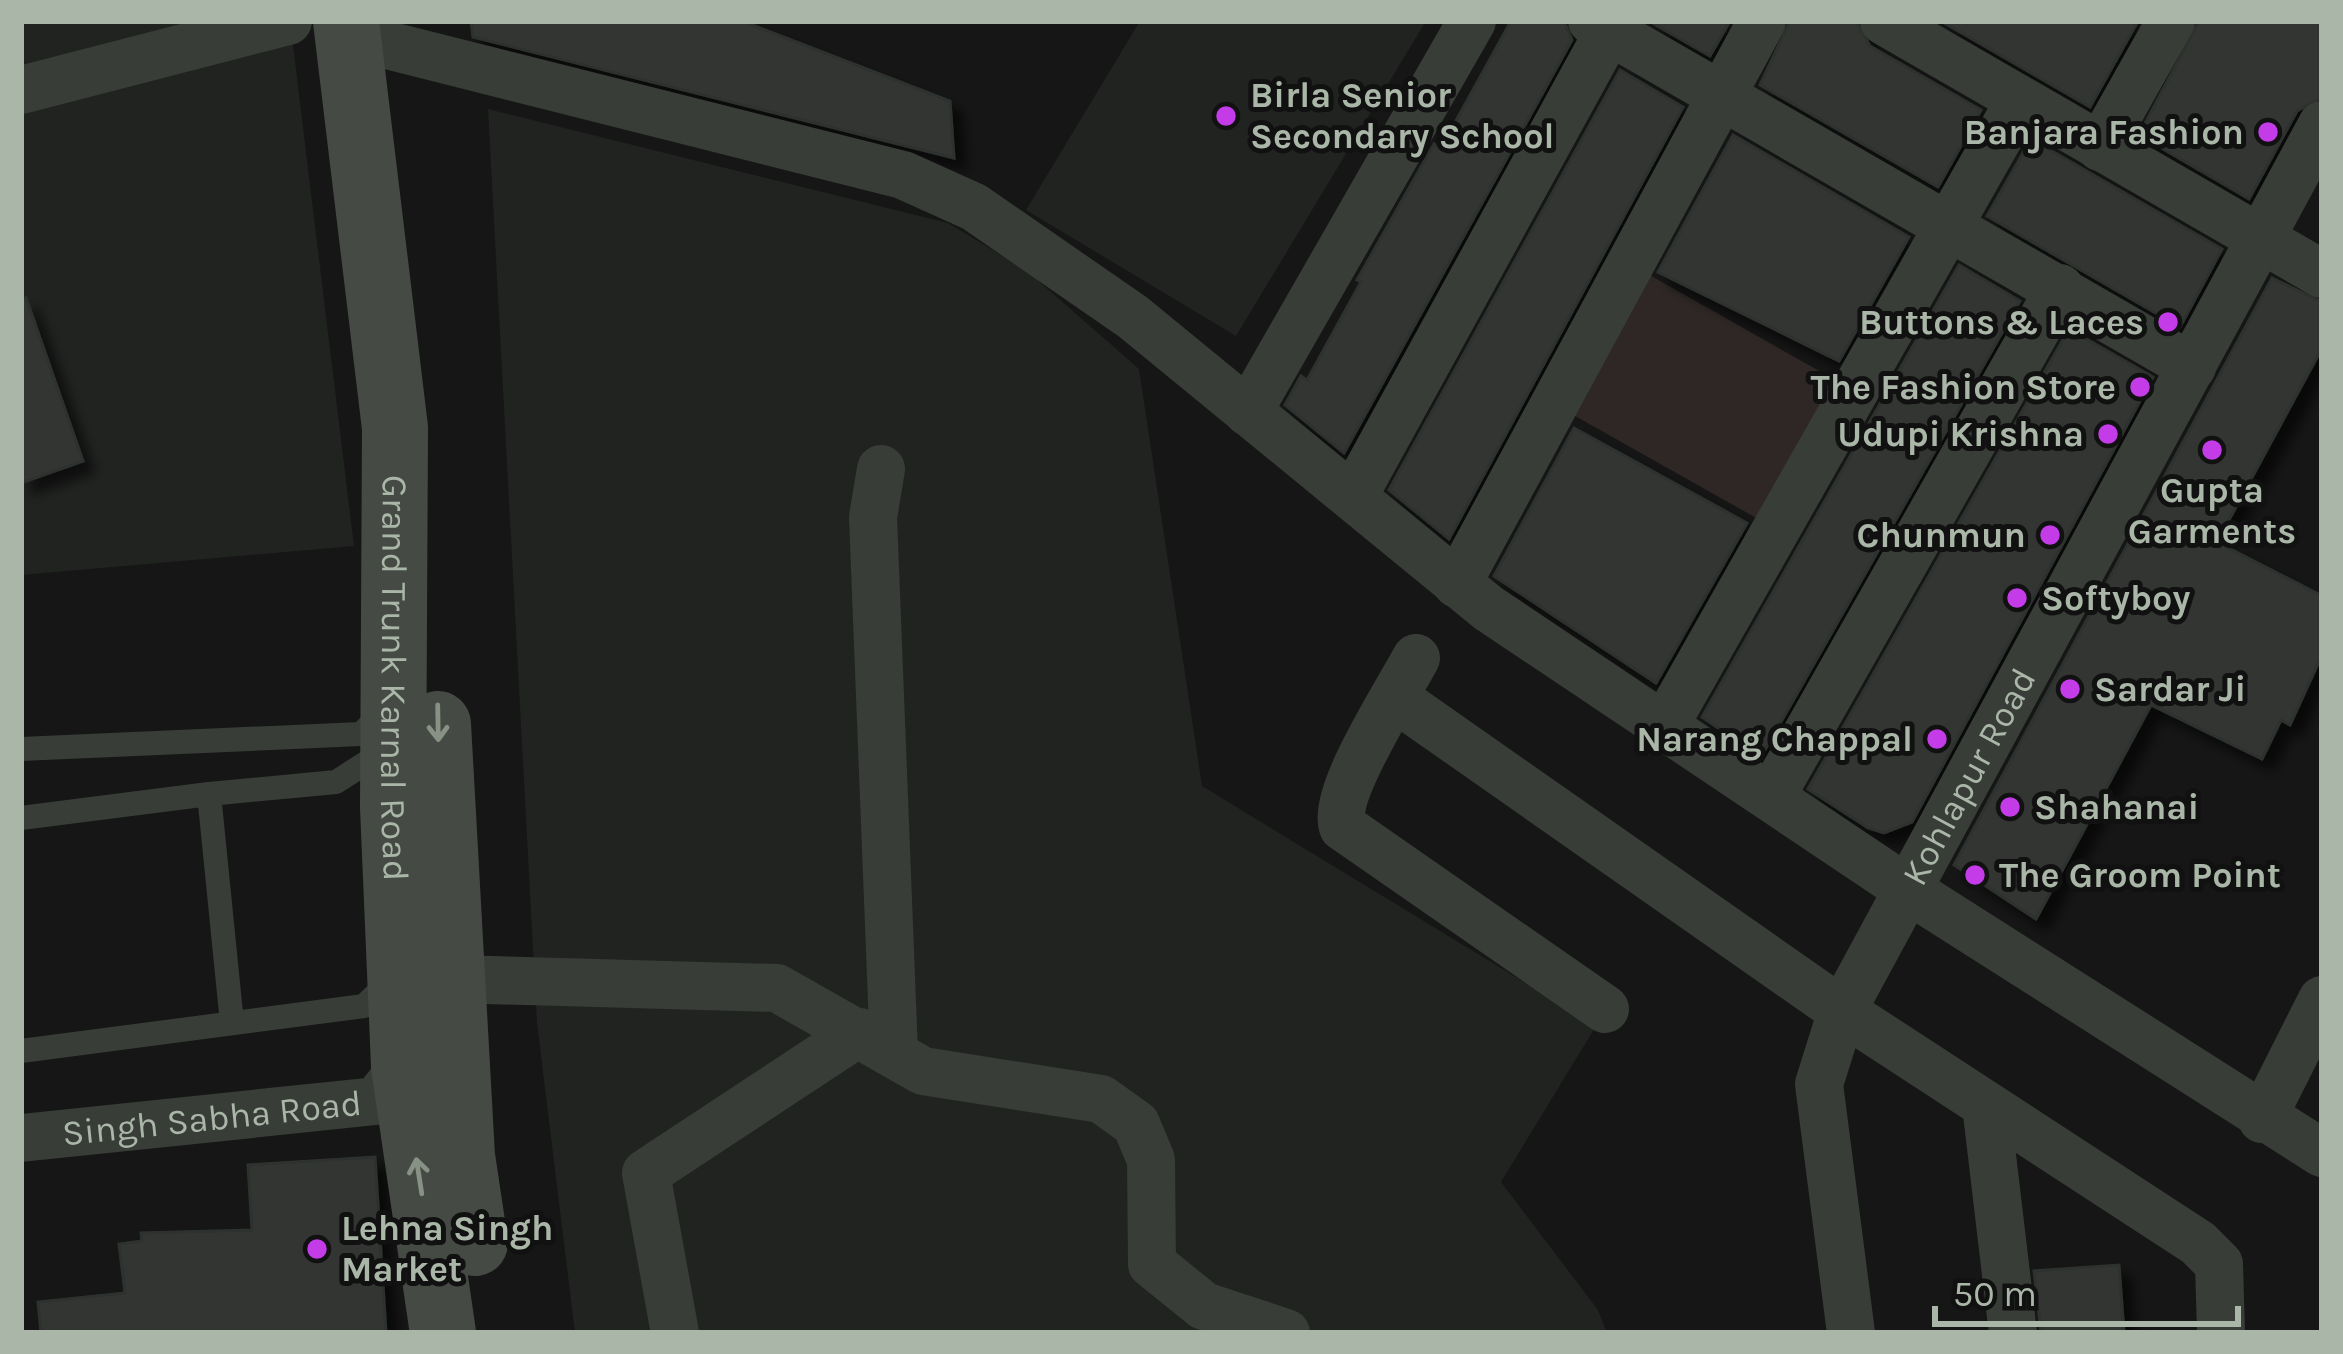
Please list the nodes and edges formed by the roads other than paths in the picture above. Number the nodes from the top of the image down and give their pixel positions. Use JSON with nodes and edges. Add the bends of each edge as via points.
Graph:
{"nodes":[{"id":1,"x":288,"y":21,"type":"edge"},
{"id":2,"x":1472,"y":21,"type":"edge"},
{"id":3,"x":1762,"y":21,"type":"edge"},
{"id":4,"x":1884,"y":21,"type":"edge"},
{"id":5,"x":2171,"y":21,"type":"edge"},
{"id":6,"x":1600,"y":26,"type":"edge"},
{"id":7,"x":372,"y":29,"type":"edge"},
{"id":8,"x":21,"y":91,"type":"edge"},
{"id":9,"x":1720,"y":95,"type":"junction"},
{"id":10,"x":2020,"y":100,"type":"junction"},
{"id":11,"x":2322,"y":125,"type":"edge"},
{"id":12,"x":2100,"y":147,"type":"junction"},
{"id":13,"x":1947,"y":224,"type":"junction"},
{"id":14,"x":2260,"y":242,"type":"junction"},
{"id":15,"x":2322,"y":274,"type":"edge"},
{"id":16,"x":2060,"y":288,"type":"junction"},
{"id":17,"x":2192,"y":367,"type":"junction"},
{"id":18,"x":1249,"y":412,"type":"junction"},
{"id":19,"x":881,"y":470,"type":"dead end"},
{"id":20,"x":1352,"y":497,"type":"junction"},
{"id":21,"x":1457,"y":584,"type":"junction"},
{"id":22,"x":394,"y":723,"type":"junction"},
{"id":23,"x":1665,"y":724,"type":"junction"},
{"id":24,"x":21,"y":749,"type":"edge"},
{"id":25,"x":209,"y":794,"type":"junction"},
{"id":26,"x":1772,"y":796,"type":"junction"},
{"id":27,"x":21,"y":818,"type":"edge"},
{"id":28,"x":1910,"y":892,"type":"junction"},
{"id":29,"x":426,"y":975,"type":"junction"},
{"id":30,"x":2322,"y":1000,"type":"edge"},
{"id":31,"x":1605,"y":1010,"type":"dead end"},
{"id":32,"x":1842,"y":1011,"type":"junction"},
{"id":33,"x":232,"y":1023,"type":"junction"},
{"id":34,"x":877,"y":1042,"type":"junction"},
{"id":35,"x":21,"y":1051,"type":"edge"},
{"id":36,"x":430,"y":1063,"type":"junction"},
{"id":37,"x":1986,"y":1105,"type":"junction"},
{"id":38,"x":2262,"y":1119,"type":"junction"},
{"id":39,"x":21,"y":1138,"type":"edge"},
{"id":40,"x":2322,"y":1154,"type":"edge"},
{"id":41,"x":443,"y":1333,"type":"edge"},
{"id":42,"x":489,"y":1333,"type":"edge"},
{"id":43,"x":675,"y":1333,"type":"edge"},
{"id":44,"x":1286,"y":1333,"type":"edge"},
{"id":45,"x":1851,"y":1333,"type":"edge"},
{"id":46,"x":2013,"y":1333,"type":"edge"},
{"id":47,"x":2222,"y":1333,"type":"edge"}],
"edges":[{"from":1,"to":8,"type":"street"},
{"from":2,"to":18,"type":"street"},
{"from":3,"to":9,"type":"street"},
{"from":4,"to":10,"type":"street"},
{"from":5,"to":12,"type":"street"},
{"from":6,"to":9,"type":"street"},
{"from":6,"to":20,"type":"street"},
{"from":7,"to":18,"type":"street","via":[[903,175],[974,206],[1133,317]]},
{"from":7,"to":22,"type":"main road","name":"Grand Trunk Karnal Road","via":[[395,428]]},
{"from":7,"to":29,"type":"main road","name":"Grand Trunk Karnal Road","one_way":true,"via":[[434,420],[439,802]]},
{"from":9,"to":13,"type":"street"},
{"from":9,"to":21,"type":"street"},
{"from":10,"to":12,"type":"street"},
{"from":10,"to":13,"type":"street"},
{"from":11,"to":14,"type":"street","name":"Kohlapur Road"},
{"from":12,"to":14,"type":"street"},
{"from":13,"to":16,"type":"street"},
{"from":13,"to":23,"type":"street"},
{"from":14,"to":15,"type":"street"},
{"from":14,"to":17,"type":"street","name":"Kohlapur Road"},
{"from":16,"to":17,"type":"street"},
{"from":16,"to":26,"type":"street"},
{"from":17,"to":28,"type":"street","name":"Kohlapur Road"},
{"from":18,"to":20,"type":"street"},
{"from":19,"to":34,"type":"street","via":[[873,517]]},
{"from":20,"to":21,"type":"street"},
{"from":21,"to":23,"type":"street"},
{"from":22,"to":24,"type":"lane","via":[[361,734]]},
{"from":22,"to":25,"type":"lane","via":[[336,782]]},
{"from":22,"to":29,"type":"main road","name":"Grand Trunk Karnal Road"},
{"from":23,"to":26,"type":"street"},
{"from":25,"to":27,"type":"lane"},
{"from":25,"to":33,"type":"lane"},
{"from":26,"to":28,"type":"street"},
{"from":28,"to":32,"type":"street","name":"Kohlapur Road"},
{"from":28,"to":38,"type":"street"},
{"from":29,"to":33,"type":"lane","via":[[364,1006]]},
{"from":29,"to":34,"type":"street","via":[[778,988]]},
{"from":29,"to":36,"type":"main road","name":"Grand Trunk Karnal Road"},
{"from":30,"to":38,"type":"street"},
{"from":31,"to":32,"type":"street","via":[[1343,827],[1341,811],[1362,758],[1406,678]]},
{"from":32,"to":37,"type":"street"},
{"from":32,"to":45,"type":"street","name":"Kohlapur Road","via":[[1819,1084]]},
{"from":33,"to":35,"type":"lane"},
{"from":34,"to":43,"type":"street","via":[[646,1173]]},
{"from":34,"to":44,"type":"street","via":[[923,1071],[1101,1100],[1136,1124],[1151,1160],[1152,1264],[1204,1306]]},
{"from":36,"to":39,"type":"street","name":"Singh Sabha Road","via":[[376,1101]]},
{"from":41,"to":36,"type":"main road","name":"Grand Trunk Karnal Road","one_way":true},
{"from":36,"to":42,"type":"main road","name":"Grand Trunk Karnal Road","via":[[462,1156]]},
{"from":37,"to":46,"type":"street"},
{"from":37,"to":47,"type":"street","via":[[2212,1254],[2222,1274]]},
{"from":38,"to":40,"type":"street"}]}
